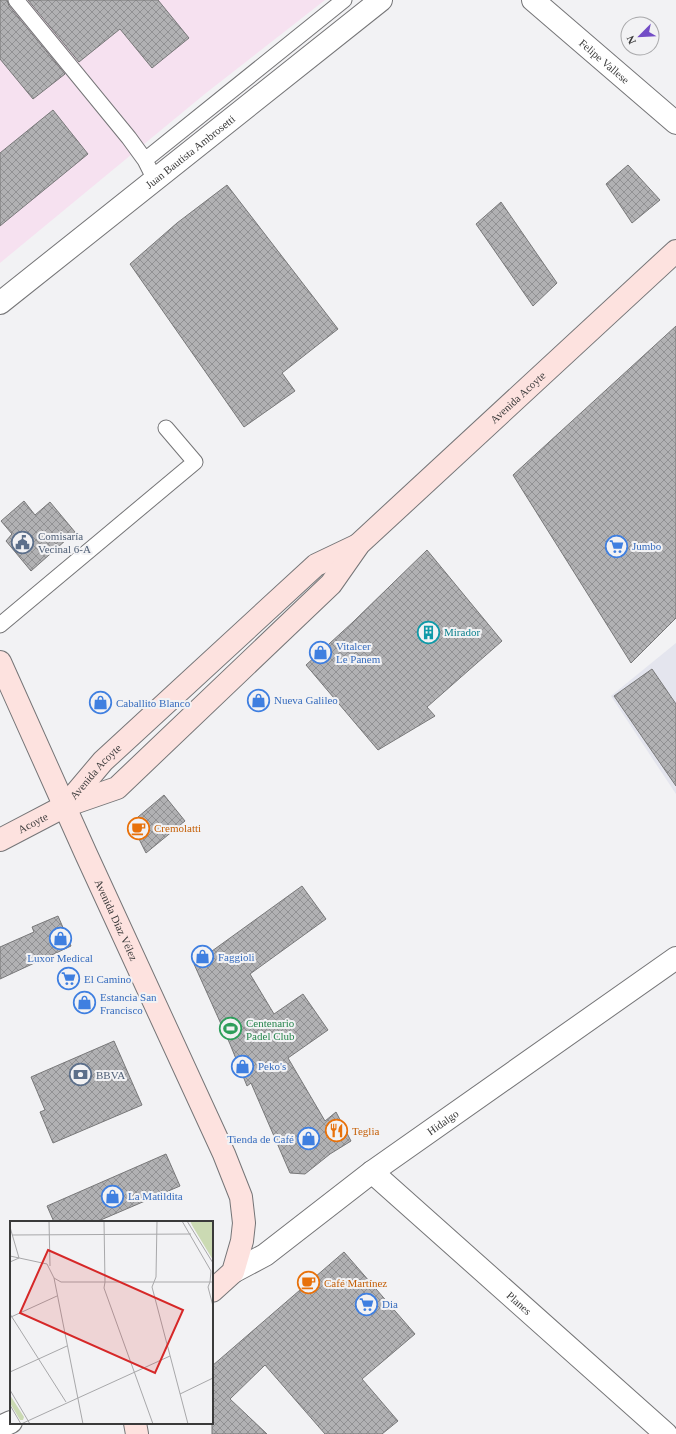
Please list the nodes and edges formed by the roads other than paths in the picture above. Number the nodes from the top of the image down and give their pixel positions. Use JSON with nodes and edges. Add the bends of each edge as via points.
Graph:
{"nodes":[{"id":1,"x":16,"y":0,"type":"edge"},
{"id":2,"x":344,"y":0,"type":"edge"},
{"id":3,"x":381,"y":0,"type":"edge"},
{"id":4,"x":533,"y":0,"type":"edge"},
{"id":5,"x":676,"y":123,"type":"edge"},
{"id":6,"x":145,"y":160,"type":"junction"},
{"id":7,"x":155,"y":180,"type":"junction"},
{"id":8,"x":676,"y":251,"type":"edge"},
{"id":9,"x":0,"y":303,"type":"edge"},
{"id":10,"x":166,"y":428,"type":"dead end"},
{"id":11,"x":359,"y":544,"type":"junction"},
{"id":12,"x":0,"y":625,"type":"edge"},
{"id":13,"x":0,"y":662,"type":"edge"},
{"id":14,"x":65,"y":806,"type":"junction"},
{"id":15,"x":0,"y":840,"type":"edge"},
{"id":16,"x":676,"y":958,"type":"edge"},
{"id":17,"x":372,"y":1172,"type":"junction"},
{"id":18,"x":233,"y":1272,"type":"junction"},
{"id":19,"x":213,"y":1290,"type":"edge"},
{"id":20,"x":10,"y":1422,"type":"edge"},
{"id":21,"x":135,"y":1424,"type":"edge"},
{"id":22,"x":0,"y":1427,"type":"edge"},
{"id":23,"x":137,"y":1434,"type":"edge"},
{"id":24,"x":666,"y":1434,"type":"edge"}],
"edges":[{"from":1,"to":6,"type":"lane"},
{"from":2,"to":6,"type":"lane"},
{"from":3,"to":7,"type":"street","name":"Juan Bautista Ambrosetti"},
{"from":4,"to":5,"type":"street","name":"Felipe Vallese"},
{"from":6,"to":7,"type":"lane"},
{"from":7,"to":9,"type":"street","name":"Juan Bautista Ambrosetti"},
{"from":8,"to":11,"type":"main road","name":"Avenida Acoyte"},
{"from":10,"to":12,"type":"lane","via":[[195,462]]},
{"from":11,"to":14,"type":"main road","name":"Avenida Acoyte","via":[[316,565],[103,760]]},
{"from":11,"to":14,"type":"main road","name":"Avenida Acoyte","via":[[331,584],[117,788]]},
{"from":13,"to":14,"type":"main road","name":"Avenida Díaz Vélez"},
{"from":14,"to":15,"type":"main road","name":"Acoyte"},
{"from":14,"to":18,"type":"main road","name":"Avenida Díaz Vélez","via":[[224,1154],[241,1197],[244,1223]]},
{"from":16,"to":17,"type":"street","name":"Hidalgo"},
{"from":17,"to":18,"type":"street","name":"Hidalgo","via":[[265,1255]]},
{"from":17,"to":24,"type":"street","name":"Planes"},
{"from":18,"to":19,"type":"main road","name":"Hidalgo"},
{"from":20,"to":22,"type":"street"},
{"from":21,"to":23,"type":"main road"}]}
